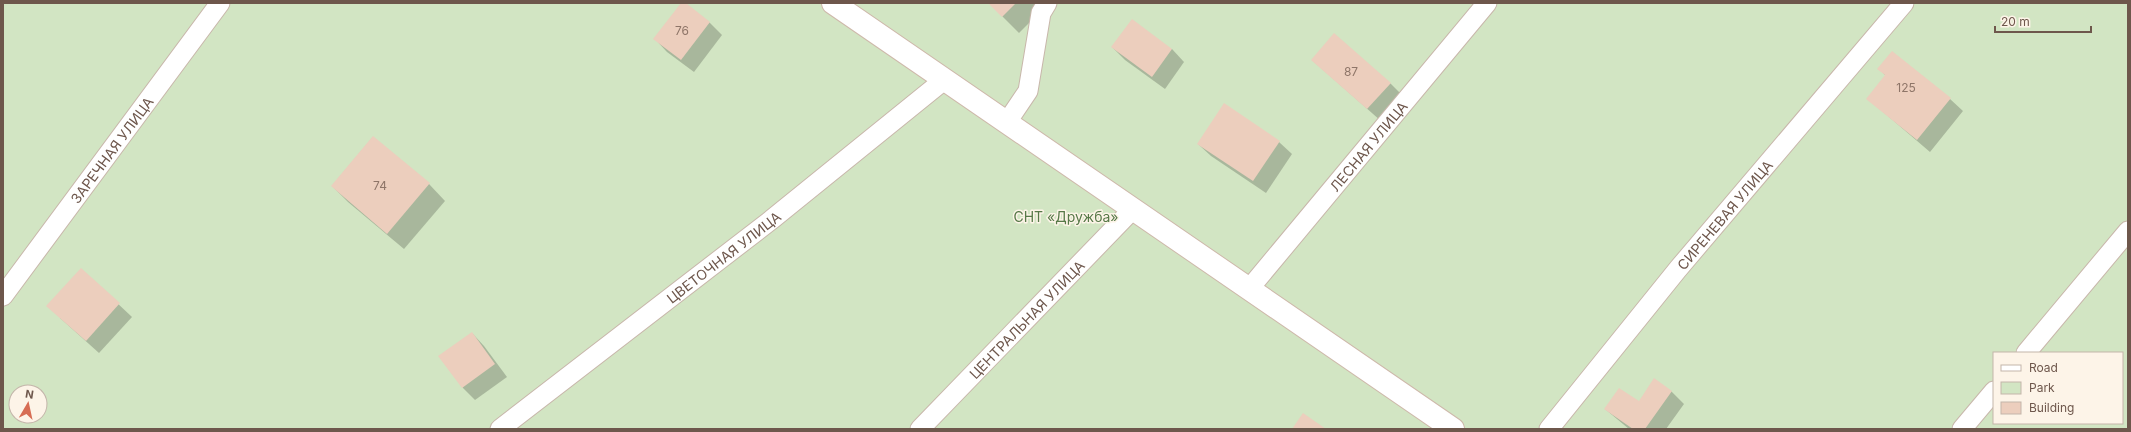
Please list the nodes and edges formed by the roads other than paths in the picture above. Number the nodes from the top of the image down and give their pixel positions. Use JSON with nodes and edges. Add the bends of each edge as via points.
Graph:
{"nodes":[{"id":1,"x":220,"y":3,"type":"edge"},
{"id":2,"x":833,"y":3,"type":"edge"},
{"id":3,"x":1047,"y":3,"type":"edge"},
{"id":4,"x":1487,"y":3,"type":"edge"},
{"id":5,"x":1904,"y":3,"type":"edge"},
{"id":6,"x":944,"y":80,"type":"junction"},
{"id":7,"x":1007,"y":122,"type":"junction"},
{"id":8,"x":1133,"y":209,"type":"junction"},
{"id":9,"x":2128,"y":231,"type":"edge"},
{"id":10,"x":1249,"y":289,"type":"junction"},
{"id":11,"x":3,"y":296,"type":"edge"},
{"id":12,"x":2027,"y":352,"type":"edge"},
{"id":13,"x":1993,"y":392,"type":"edge"},
{"id":14,"x":1445,"y":427,"type":"edge"},
{"id":15,"x":500,"y":429,"type":"edge"},
{"id":16,"x":920,"y":429,"type":"edge"},
{"id":17,"x":1548,"y":429,"type":"edge"},
{"id":18,"x":1962,"y":429,"type":"edge"}],
"edges":[{"from":1,"to":11,"type":"lane","name":"ЗАРЕЧНАЯ УЛИЦА"},
{"from":2,"to":6,"type":"street"},
{"from":3,"to":7,"type":"lane","via":[[1041,13],[1028,92]]},
{"from":4,"to":10,"type":"lane","name":"ЛЕСНАЯ УЛИЦА"},
{"from":5,"to":17,"type":"lane","name":"СИРЕНЕВАЯ УЛИЦА","via":[[1678,269]]},
{"from":6,"to":7,"type":"street"},
{"from":6,"to":15,"type":"lane","name":"ЦВЕТОЧНАЯ УЛИЦА","via":[[770,220]]},
{"from":7,"to":8,"type":"street"},
{"from":8,"to":10,"type":"street"},
{"from":8,"to":16,"type":"lane","name":"ЦЕНТРАЛЬНАЯ УЛИЦА"},
{"from":9,"to":12,"type":"lane"},
{"from":10,"to":14,"type":"street"},
{"from":13,"to":18,"type":"lane"}]}
